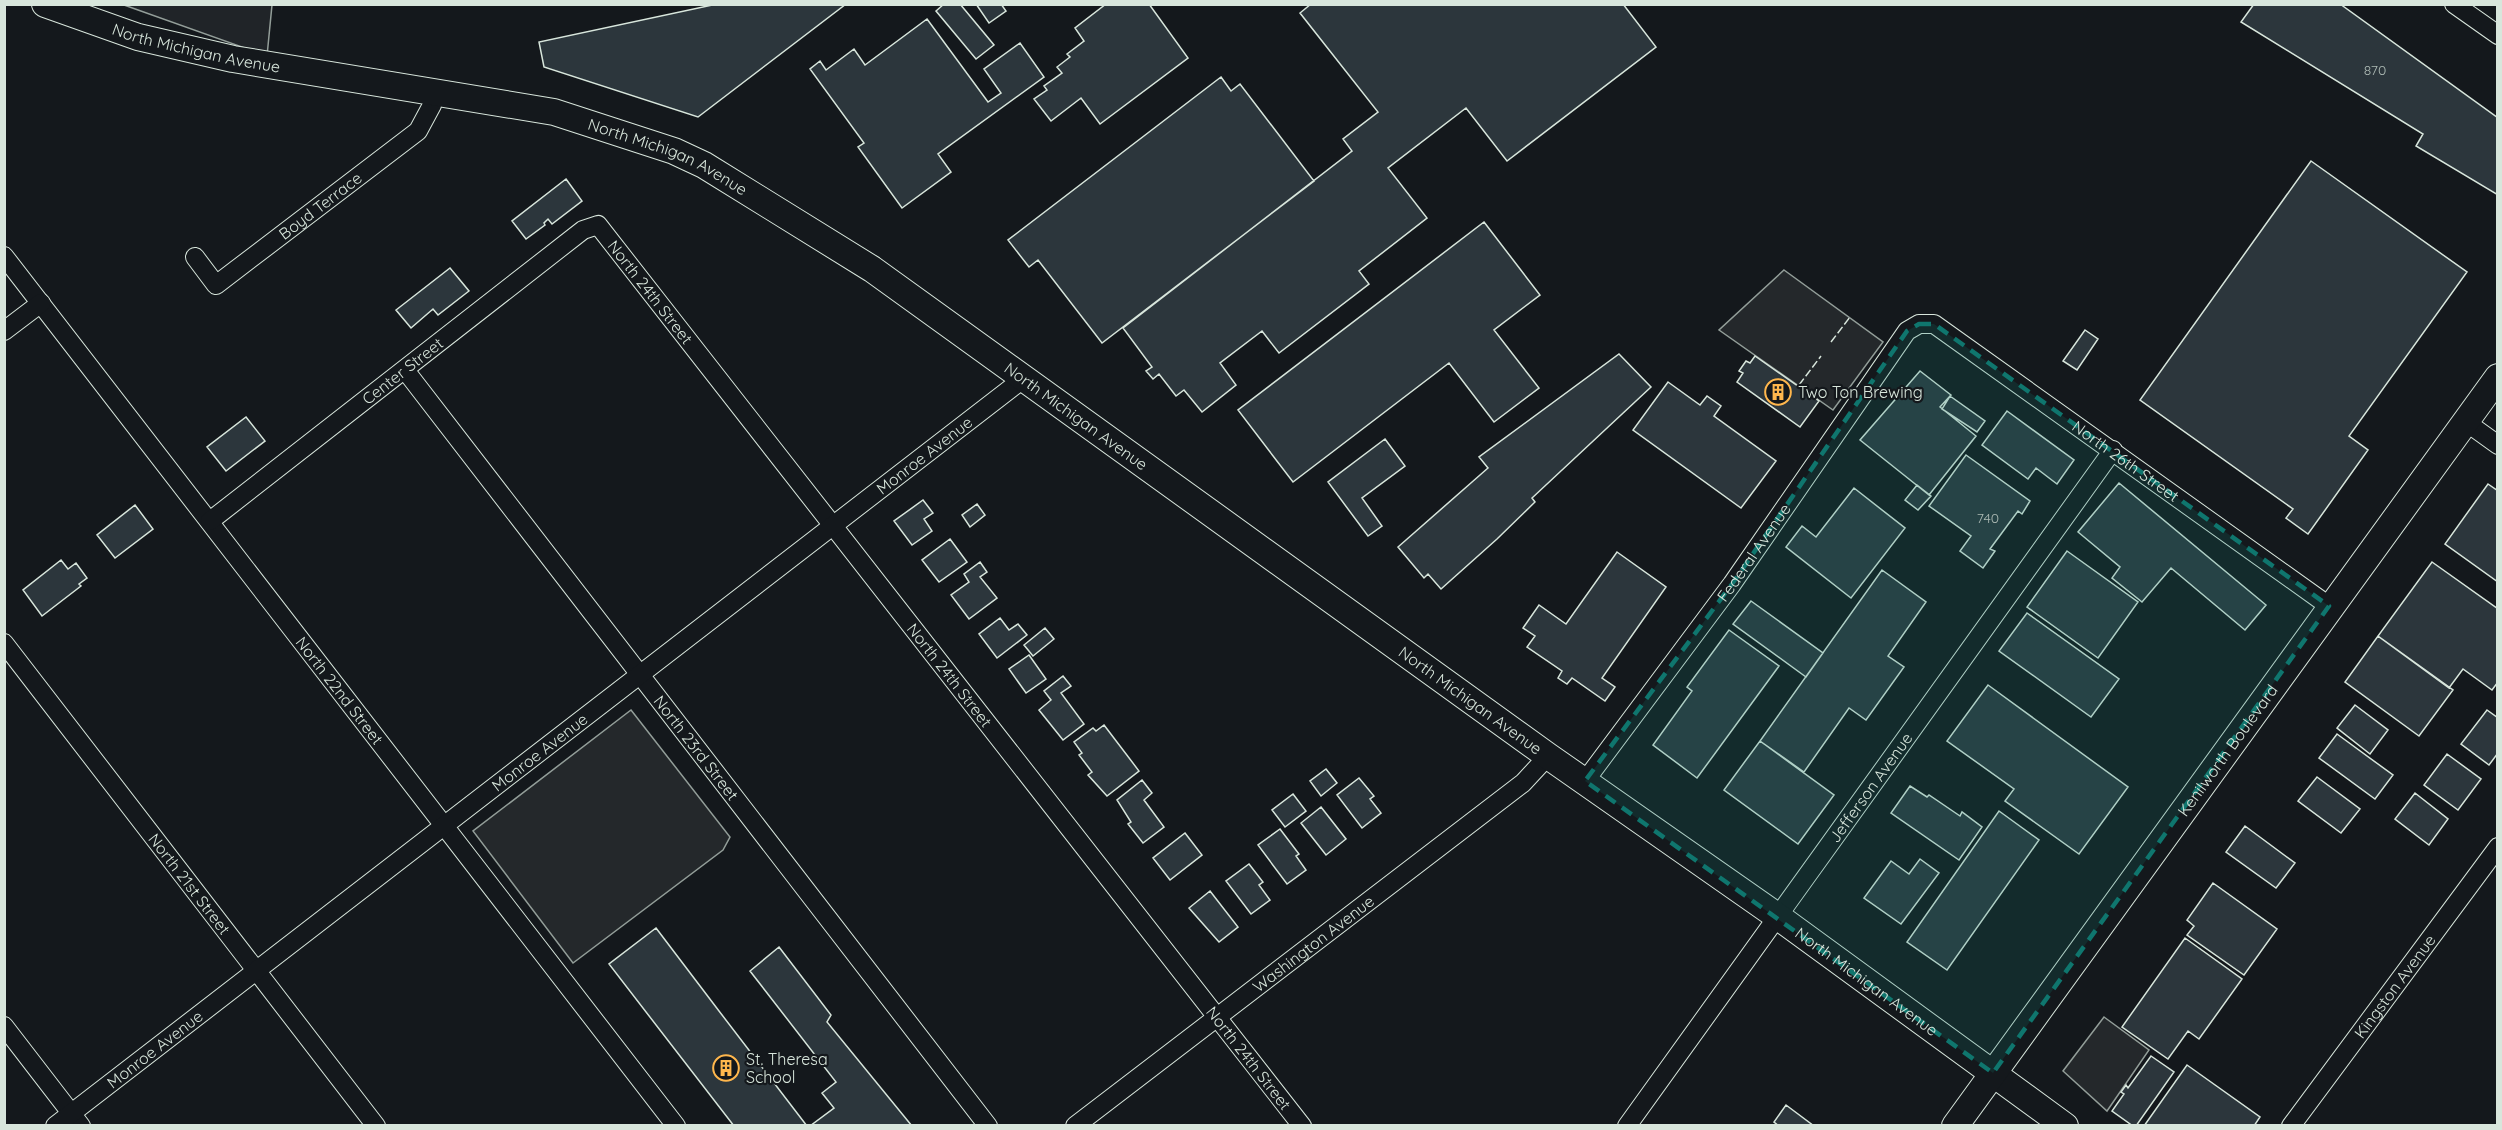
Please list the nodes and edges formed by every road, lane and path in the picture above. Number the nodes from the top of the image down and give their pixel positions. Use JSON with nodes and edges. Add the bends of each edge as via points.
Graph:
{"nodes":[{"id":1,"x":45,"y":4,"type":"edge"},
{"id":2,"x":2454,"y":4,"type":"edge"},
{"id":3,"x":2498,"y":35,"type":"edge"},
{"id":4,"x":433,"y":90,"type":"junction"},
{"id":5,"x":598,"y":225,"type":"joint"},
{"id":6,"x":4,"y":256,"type":"edge"},
{"id":7,"x":195,"y":257,"type":"dead end"},
{"id":8,"x":40,"y":303,"type":"junction"},
{"id":9,"x":1918,"y":324,"type":"joint"},
{"id":10,"x":4,"y":331,"type":"edge"},
{"id":11,"x":405,"y":370,"type":"junction"},
{"id":12,"x":2498,"y":377,"type":"edge"},
{"id":13,"x":1023,"y":379,"type":"junction"},
{"id":14,"x":2466,"y":422,"type":"junction"},
{"id":15,"x":2498,"y":445,"type":"edge"},
{"id":16,"x":2112,"y":450,"type":"junction"},
{"id":17,"x":210,"y":521,"type":"junction"},
{"id":18,"x":834,"y":527,"type":"junction"},
{"id":19,"x":2329,"y":606,"type":"junction"},
{"id":20,"x":4,"y":643,"type":"edge"},
{"id":21,"x":641,"y":675,"type":"junction"},
{"id":22,"x":1548,"y":756,"type":"junction"},
{"id":23,"x":1585,"y":781,"type":"junction"},
{"id":24,"x":445,"y":826,"type":"junction"},
{"id":25,"x":2498,"y":847,"type":"edge"},
{"id":26,"x":1777,"y":916,"type":"junction"},
{"id":27,"x":257,"y":970,"type":"junction"},
{"id":28,"x":1217,"y":1016,"type":"junction"},
{"id":29,"x":4,"y":1026,"type":"edge"},
{"id":30,"x":1993,"y":1073,"type":"junction"},
{"id":31,"x":77,"y":1119,"type":"edge"},
{"id":32,"x":55,"y":1125,"type":"edge"},
{"id":33,"x":376,"y":1125,"type":"edge"},
{"id":34,"x":676,"y":1125,"type":"edge"},
{"id":35,"x":988,"y":1125,"type":"edge"},
{"id":36,"x":1075,"y":1125,"type":"edge"},
{"id":37,"x":1302,"y":1125,"type":"edge"},
{"id":38,"x":1627,"y":1125,"type":"edge"},
{"id":39,"x":1955,"y":1125,"type":"edge"},
{"id":40,"x":2065,"y":1125,"type":"edge"},
{"id":41,"x":2292,"y":1125,"type":"edge"}],
"edges":[{"from":1,"to":4,"type":"street","name":"North Michigan Avenue","via":[[138,37],[233,59]]},
{"from":2,"to":3,"type":"street"},
{"from":4,"to":7,"type":"street","name":"Boyd Terrace","via":[[432,105],[418,131],[216,285]]},
{"from":4,"to":13,"type":"street","name":"North Michigan Avenue","via":[[554,112],[674,151],[704,165],[872,269]]},
{"from":5,"to":11,"type":"street","name":"Center Street","via":[[583,230]]},
{"from":5,"to":18,"type":"street","name":"North 24th Street"},
{"from":6,"to":8,"type":"street","name":"North 22nd Street"},
{"from":8,"to":10,"type":"street"},
{"from":8,"to":17,"type":"street","name":"North 22nd Street"},
{"from":9,"to":16,"type":"street","name":"North 26th Street","via":[[1934,324]]},
{"from":9,"to":23,"type":"street","name":"Federal Avenue","via":[[1907,331],[1732,584]]},
{"from":11,"to":17,"type":"street","name":"Center Street"},
{"from":11,"to":21,"type":"street","name":"North 23rd Street"},
{"from":12,"to":14,"type":"street","name":"Kenilworth Boulevard"},
{"from":13,"to":18,"type":"street","name":"Monroe Avenue"},
{"from":13,"to":22,"type":"street","name":"North Michigan Avenue"},
{"from":14,"to":15,"type":"street"},
{"from":14,"to":19,"type":"street","name":"Kenilworth Boulevard"},
{"from":16,"to":19,"type":"street","name":"North 26th Street"},
{"from":16,"to":26,"type":"street","name":"Jefferson Avenue"},
{"from":17,"to":24,"type":"street","name":"North 22nd Street"},
{"from":18,"to":21,"type":"street","name":"Monroe Avenue"},
{"from":18,"to":28,"type":"street","name":"North 24th Street"},
{"from":19,"to":30,"type":"street","name":"Kenilworth Boulevard"},
{"from":20,"to":27,"type":"street","name":"North 21st Street"},
{"from":21,"to":24,"type":"street","name":"Monroe Avenue"},
{"from":21,"to":35,"type":"street","name":"North 23rd Street"},
{"from":22,"to":23,"type":"street","name":"North Michigan Avenue"},
{"from":22,"to":28,"type":"street","name":"Washington Avenue","via":[[1523,783]]},
{"from":23,"to":26,"type":"street","name":"North Michigan Avenue"},
{"from":24,"to":27,"type":"street","name":"Monroe Avenue"},
{"from":24,"to":34,"type":"street","name":"North 22nd Street"},
{"from":25,"to":41,"type":"street","name":"Kingston Avenue"},
{"from":26,"to":30,"type":"street","name":"North Michigan Avenue"},
{"from":26,"to":38,"type":"street","name":"Jefferson Avenue"},
{"from":27,"to":31,"type":"street","name":"Monroe Avenue"},
{"from":27,"to":33,"type":"street","name":"North 21st Street"},
{"from":28,"to":36,"type":"street","name":"Washington Avenue"},
{"from":28,"to":37,"type":"street","name":"North 24th Street"},
{"from":29,"to":31,"type":"street"},
{"from":30,"to":39,"type":"street","name":"Kenilworth Boulevard"},
{"from":30,"to":40,"type":"street","name":"North Michigan Avenue"},
{"from":31,"to":32,"type":"street","name":"Monroe Avenue"}]}
